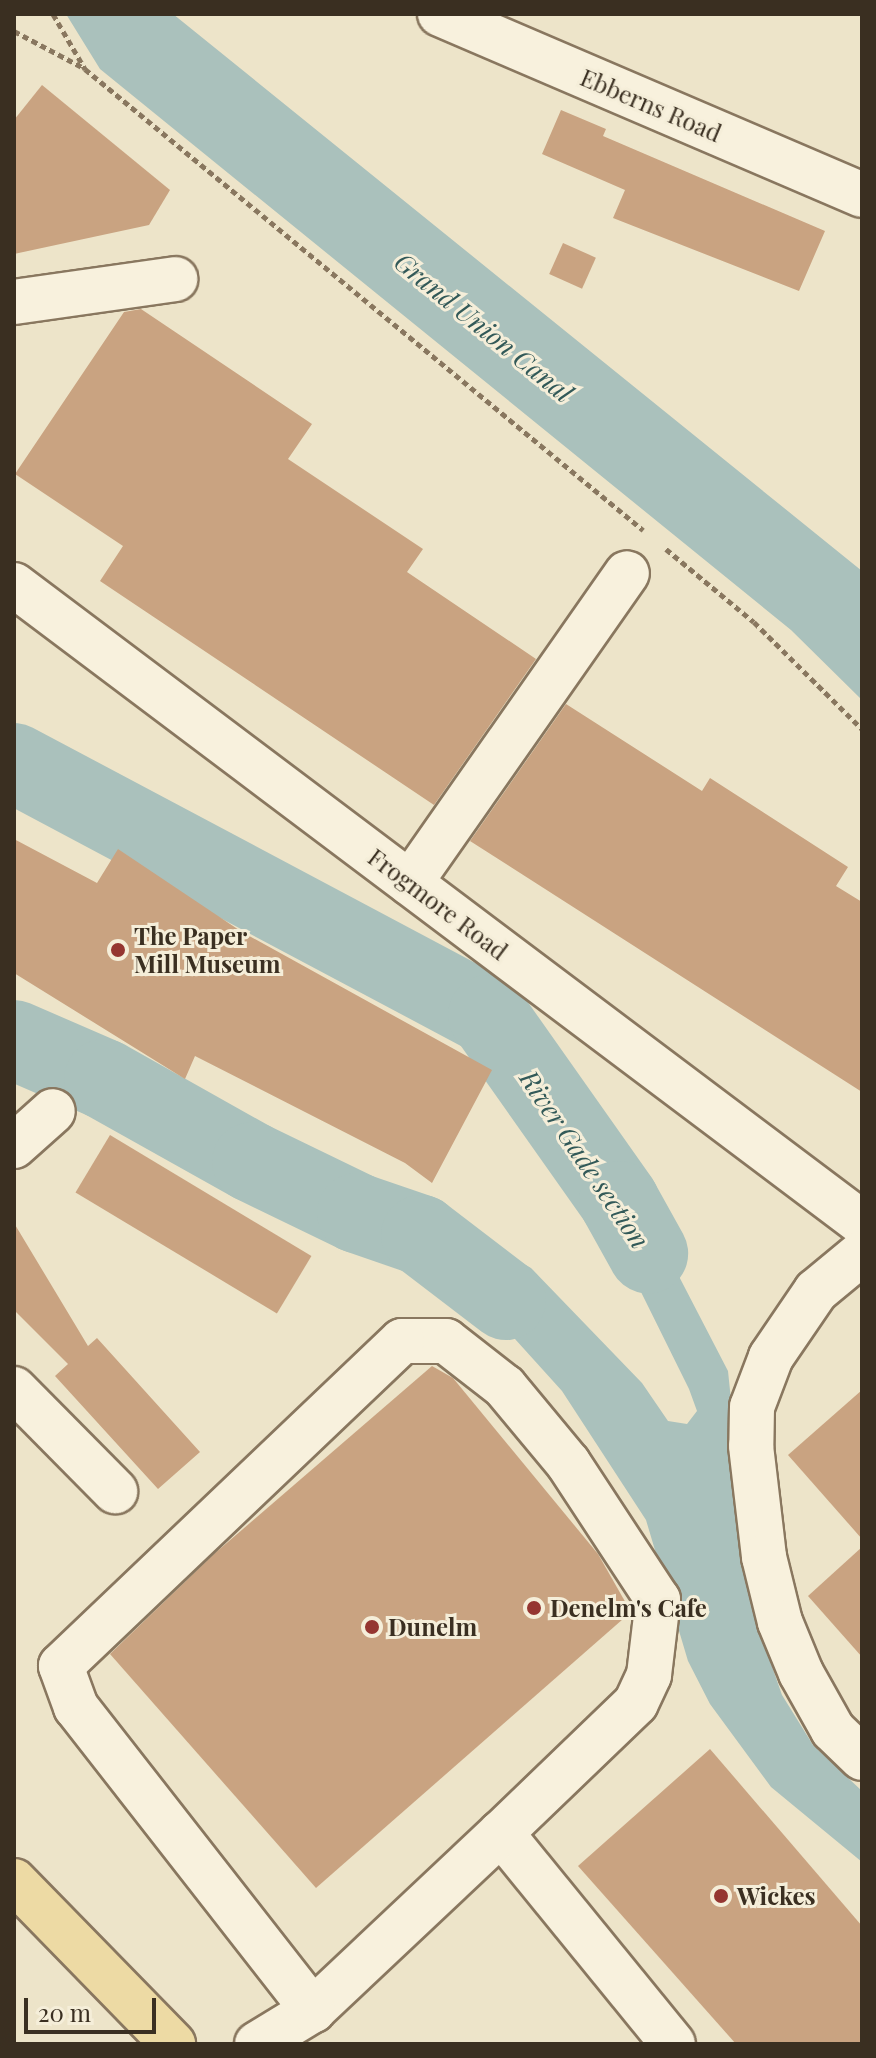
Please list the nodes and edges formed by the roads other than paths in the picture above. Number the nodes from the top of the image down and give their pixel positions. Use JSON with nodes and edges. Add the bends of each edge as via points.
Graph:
{"nodes":[{"id":1,"x":440,"y":14,"type":"edge"},
{"id":2,"x":862,"y":195,"type":"edge"},
{"id":3,"x":175,"y":279,"type":"dead end"},
{"id":4,"x":14,"y":302,"type":"edge"},
{"id":5,"x":627,"y":573,"type":"dead end"},
{"id":6,"x":14,"y":585,"type":"edge"},
{"id":7,"x":410,"y":883,"type":"junction"},
{"id":8,"x":53,"y":1111,"type":"dead end"},
{"id":9,"x":14,"y":1146,"type":"edge"},
{"id":10,"x":862,"y":1223,"type":"edge"},
{"id":11,"x":862,"y":1253,"type":"edge"},
{"id":12,"x":14,"y":1389,"type":"edge"},
{"id":13,"x":115,"y":1491,"type":"dead end"},
{"id":14,"x":862,"y":1758,"type":"edge"},
{"id":15,"x":501,"y":1833,"type":"junction"},
{"id":16,"x":14,"y":1881,"type":"edge"},
{"id":17,"x":313,"y":2010,"type":"junction"},
{"id":18,"x":173,"y":2044,"type":"edge"},
{"id":19,"x":257,"y":2044,"type":"edge"},
{"id":20,"x":673,"y":2044,"type":"edge"}],
"edges":[{"from":1,"to":2,"type":"street","name":"Ebberns Road"},
{"from":3,"to":4,"type":"street"},
{"from":5,"to":7,"type":"street"},
{"from":6,"to":7,"type":"street","name":"Frogmore Road"},
{"from":7,"to":10,"type":"street","name":"Frogmore Road"},
{"from":8,"to":9,"type":"street"},
{"from":11,"to":14,"type":"street","via":[[816,1291],[771,1357],[752,1407],[751,1446],[764,1557],[780,1622],[833,1730]]},
{"from":12,"to":13,"type":"street"},
{"from":15,"to":17,"type":"street"},
{"from":15,"to":17,"type":"street","via":[[636,1703],[649,1675],[658,1600],[568,1463],[505,1387],[446,1341],[402,1341],[61,1666],[76,1707],[176,1842],[264,1942]]},
{"from":15,"to":20,"type":"street"},
{"from":16,"to":18,"type":"main road"},
{"from":17,"to":19,"type":"street"}]}
